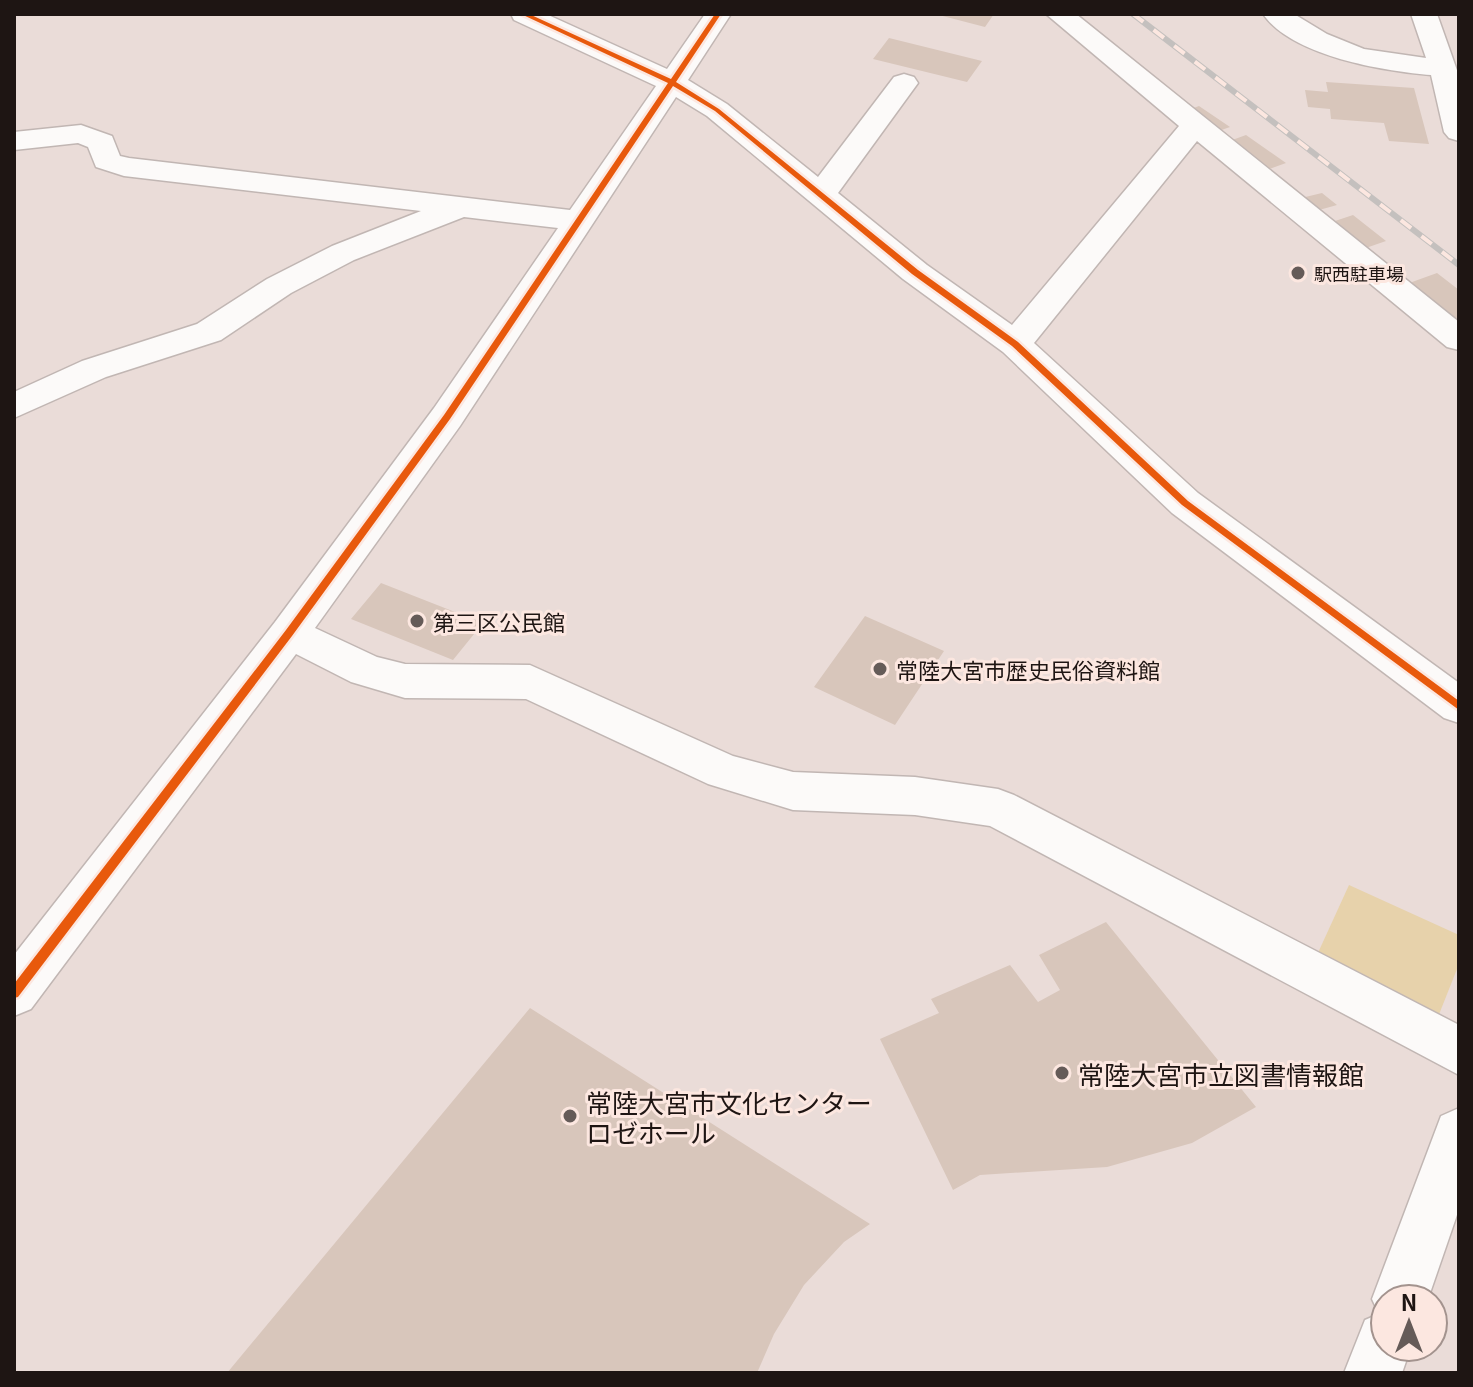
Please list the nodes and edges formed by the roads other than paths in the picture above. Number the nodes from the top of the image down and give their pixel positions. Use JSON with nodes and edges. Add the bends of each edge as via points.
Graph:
{"nodes":[{"id":1,"x":593,"y":14,"type":"edge"},
{"id":2,"x":718,"y":14,"type":"edge"},
{"id":3,"x":1059,"y":14,"type":"edge"},
{"id":4,"x":1276,"y":14,"type":"edge"},
{"id":5,"x":1424,"y":14,"type":"edge"},
{"id":6,"x":534,"y":19,"type":"edge"},
{"id":7,"x":1443,"y":68,"type":"junction"},
{"id":8,"x":671,"y":82,"type":"junction"},
{"id":9,"x":904,"y":83,"type":"dead end"},
{"id":10,"x":1194,"y":126,"type":"junction"},
{"id":11,"x":1459,"y":132,"type":"edge"},
{"id":12,"x":14,"y":141,"type":"edge"},
{"id":13,"x":821,"y":195,"type":"junction"},
{"id":14,"x":466,"y":205,"type":"junction"},
{"id":15,"x":581,"y":221,"type":"junction"},
{"id":16,"x":1459,"y":339,"type":"edge"},
{"id":17,"x":1015,"y":344,"type":"junction"},
{"id":18,"x":14,"y":406,"type":"edge"},
{"id":19,"x":289,"y":633,"type":"junction"},
{"id":20,"x":1459,"y":706,"type":"edge"},
{"id":21,"x":14,"y":993,"type":"edge"},
{"id":22,"x":1459,"y":1051,"type":"edge"},
{"id":23,"x":1459,"y":1134,"type":"edge"},
{"id":24,"x":1406,"y":1283,"type":"edge"}],
"edges":[{"from":1,"to":6,"type":"street"},
{"from":2,"to":8,"type":"street"},
{"from":3,"to":10,"type":"street"},
{"from":4,"to":7,"type":"street","via":[[1307,37],[1342,53]]},
{"from":5,"to":7,"type":"street"},
{"from":6,"to":8,"type":"street"},
{"from":7,"to":11,"type":"street"},
{"from":8,"to":13,"type":"street","via":[[717,110]]},
{"from":8,"to":15,"type":"street"},
{"from":9,"to":13,"type":"street"},
{"from":10,"to":16,"type":"street"},
{"from":10,"to":17,"type":"street"},
{"from":12,"to":14,"type":"street","via":[[81,134],[101,142],[107,161],[124,167]]},
{"from":13,"to":17,"type":"street"},
{"from":14,"to":15,"type":"street"},
{"from":14,"to":18,"type":"street","via":[[343,253],[279,286],[209,332],[94,369]]},
{"from":15,"to":19,"type":"street","via":[[447,417]]},
{"from":17,"to":20,"type":"street","via":[[1185,503]]},
{"from":19,"to":21,"type":"street"},
{"from":19,"to":22,"type":"street","via":[[366,670],[405,681],[530,682],[723,771],[793,791],[915,796],[998,808]]},
{"from":23,"to":24,"type":"street"}]}
